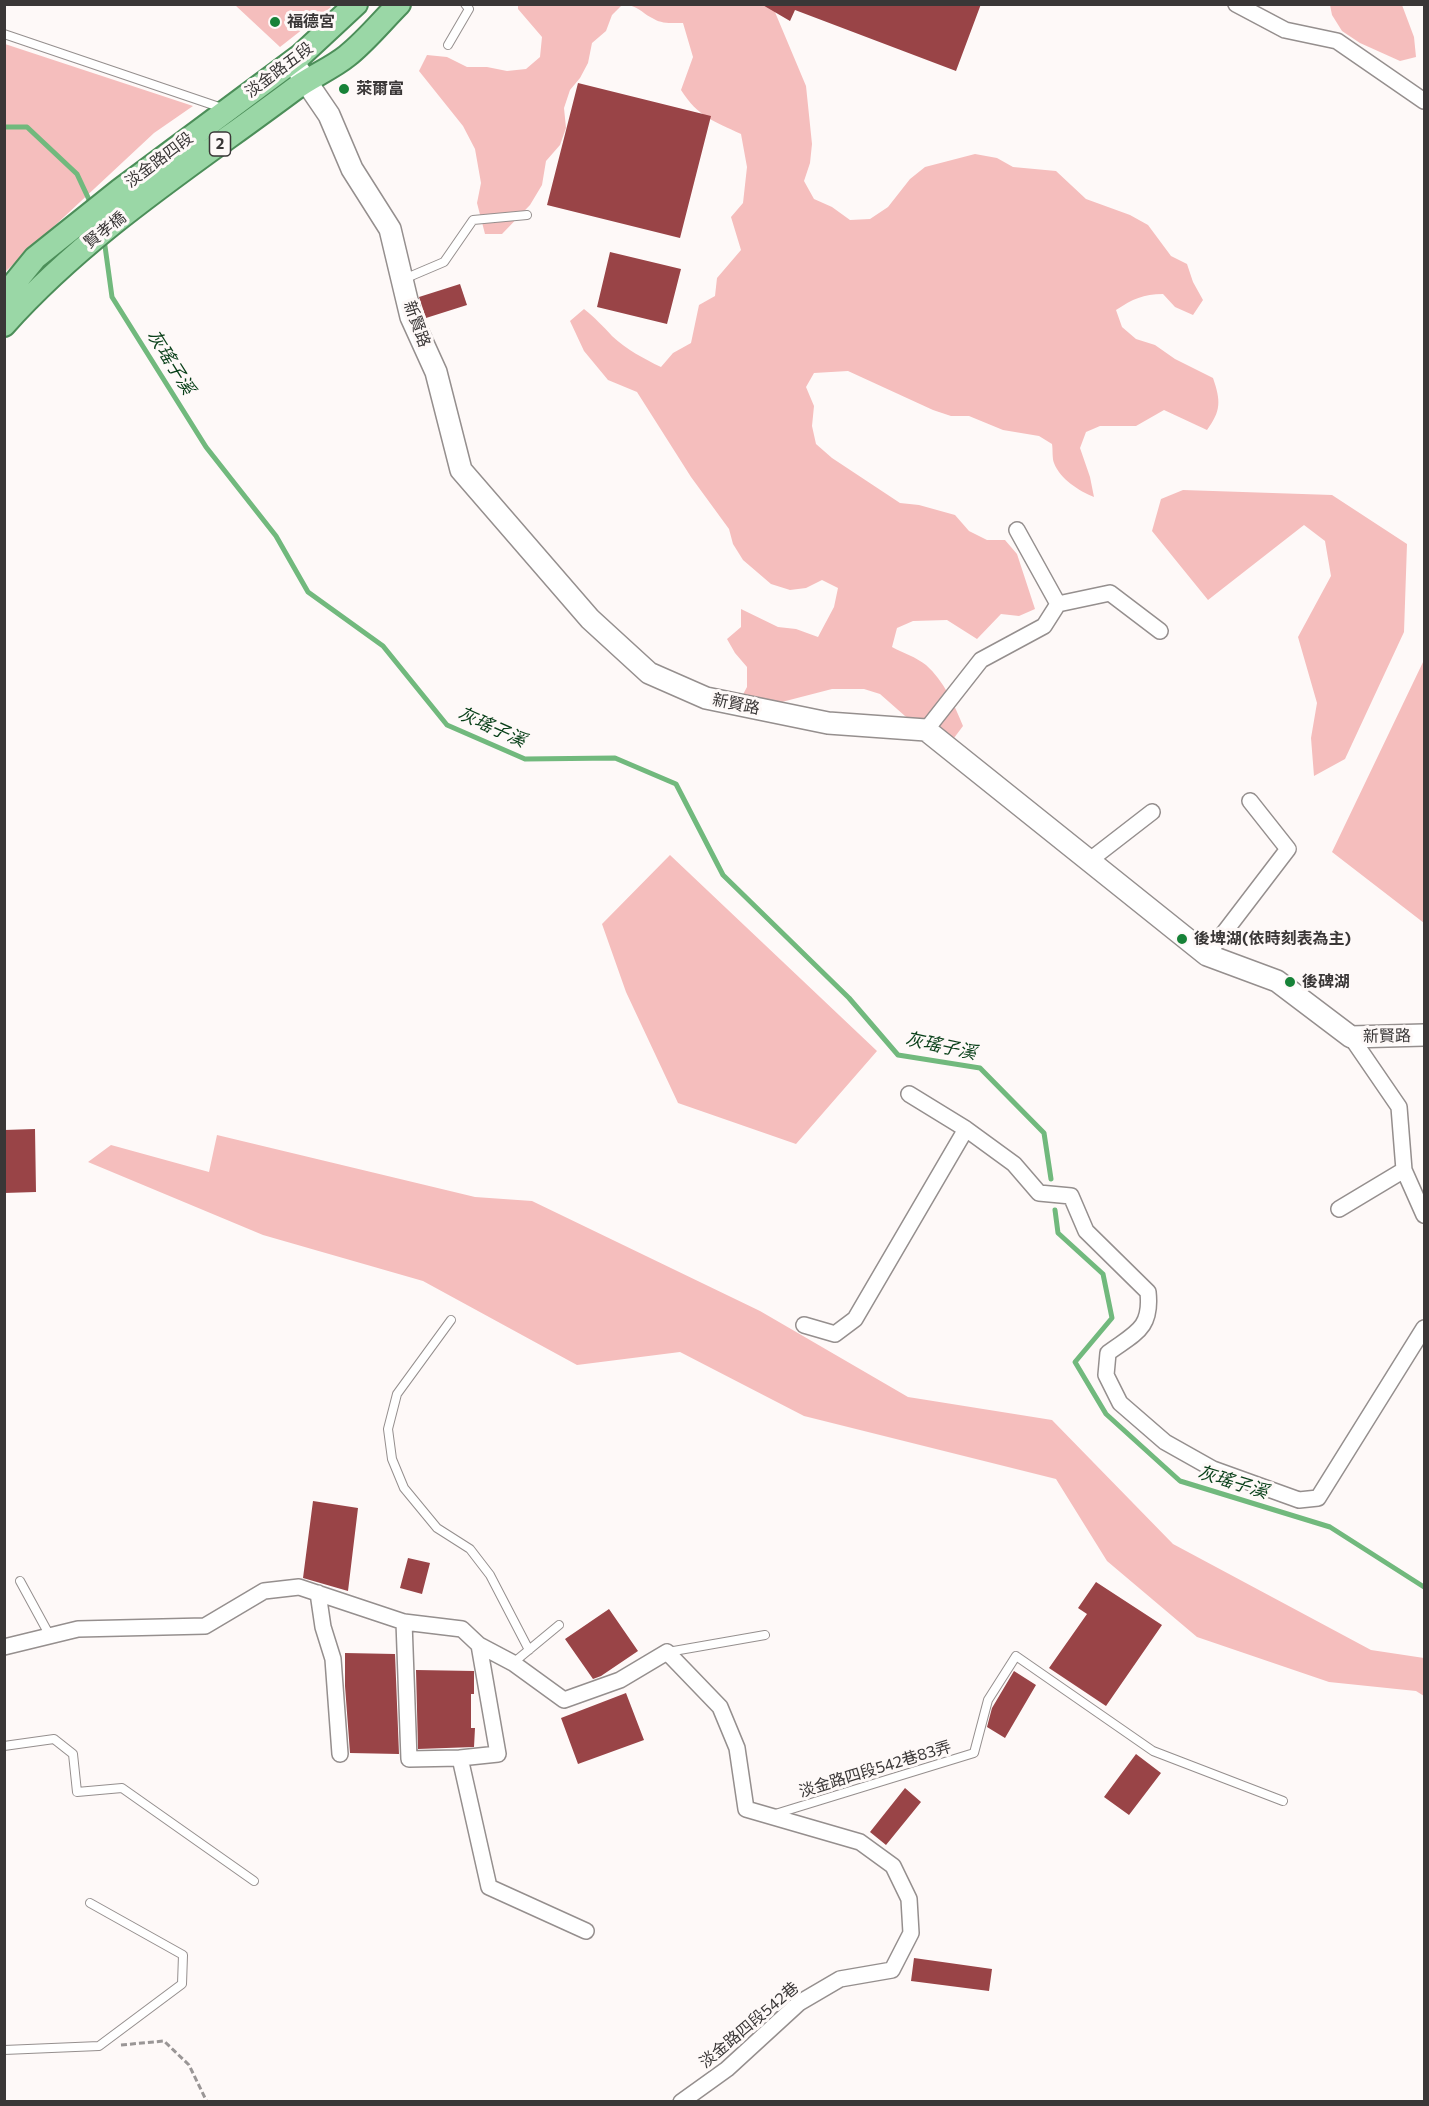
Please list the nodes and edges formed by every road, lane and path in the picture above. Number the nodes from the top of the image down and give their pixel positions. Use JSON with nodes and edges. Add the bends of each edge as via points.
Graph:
{"nodes":[{"id":1,"x":356,"y":4,"type":"edge"},
{"id":2,"x":399,"y":4,"type":"edge"},
{"id":3,"x":465,"y":4,"type":"edge"},
{"id":4,"x":1236,"y":4,"type":"edge"},
{"id":5,"x":4,"y":34,"type":"edge"},
{"id":6,"x":448,"y":45,"type":"dead end"},
{"id":7,"x":300,"y":71,"type":"junction"},
{"id":8,"x":1425,"y":100,"type":"edge"},
{"id":9,"x":234,"y":119,"type":"junction"},
{"id":10,"x":127,"y":199,"type":"junction"},
{"id":11,"x":527,"y":215,"type":"dead end"},
{"id":12,"x":403,"y":279,"type":"junction"},
{"id":13,"x":4,"y":296,"type":"edge"},
{"id":14,"x":4,"y":325,"type":"edge"},
{"id":15,"x":1017,"y":530,"type":"dead end"},
{"id":16,"x":1058,"y":604,"type":"junction"},
{"id":17,"x":1160,"y":631,"type":"dead end"},
{"id":18,"x":926,"y":730,"type":"junction"},
{"id":19,"x":1250,"y":801,"type":"dead end"},
{"id":20,"x":1152,"y":812,"type":"dead end"},
{"id":21,"x":1090,"y":860,"type":"junction"},
{"id":22,"x":1207,"y":955,"type":"junction"},
{"id":23,"x":1425,"y":1035,"type":"edge"},
{"id":24,"x":1351,"y":1037,"type":"junction"},
{"id":25,"x":909,"y":1094,"type":"dead end"},
{"id":26,"x":966,"y":1129,"type":"junction"},
{"id":27,"x":1404,"y":1170,"type":"junction"},
{"id":28,"x":1339,"y":1209,"type":"dead end"},
{"id":29,"x":1425,"y":1215,"type":"edge"},
{"id":30,"x":451,"y":1320,"type":"dead end"},
{"id":31,"x":804,"y":1325,"type":"dead end"},
{"id":32,"x":1425,"y":1328,"type":"edge"},
{"id":33,"x":20,"y":1581,"type":"dead end"},
{"id":34,"x":318,"y":1593,"type":"junction"},
{"id":35,"x":404,"y":1622,"type":"junction"},
{"id":36,"x":559,"y":1625,"type":"dead end"},
{"id":37,"x":765,"y":1635,"type":"dead end"},
{"id":38,"x":50,"y":1636,"type":"junction"},
{"id":39,"x":479,"y":1645,"type":"junction"},
{"id":40,"x":4,"y":1647,"type":"edge"},
{"id":41,"x":528,"y":1650,"type":"junction"},
{"id":42,"x":667,"y":1652,"type":"junction"},
{"id":43,"x":513,"y":1663,"type":"junction"},
{"id":44,"x":4,"y":1746,"type":"edge"},
{"id":45,"x":340,"y":1754,"type":"dead end"},
{"id":46,"x":460,"y":1758,"type":"junction"},
{"id":47,"x":1283,"y":1801,"type":"dead end"},
{"id":48,"x":768,"y":1816,"type":"junction"},
{"id":49,"x":254,"y":1881,"type":"dead end"},
{"id":50,"x":90,"y":1903,"type":"dead end"},
{"id":51,"x":586,"y":1931,"type":"dead end"},
{"id":52,"x":99,"y":2046,"type":"junction"},
{"id":53,"x":4,"y":2050,"type":"edge"},
{"id":54,"x":207,"y":2102,"type":"edge"},
{"id":55,"x":681,"y":2102,"type":"edge"}],
"edges":[{"from":1,"to":7,"type":"main road","name":"淡金路五段","number":"2"},
{"from":2,"to":7,"type":"main road","name":"淡金路五段","number":"2","via":[[347,57]]},
{"from":3,"to":6,"type":"lane","via":[[469,9]]},
{"from":4,"to":8,"type":"street","via":[[1285,30],[1337,41]]},
{"from":5,"to":9,"type":"lane"},
{"from":7,"to":9,"type":"main road","name":"淡金路五段","number":"2"},
{"from":7,"to":12,"type":"street","name":"新賢路","via":[[329,115],[352,169],[390,229]]},
{"from":9,"to":10,"type":"main road","name":"淡金路四段","number":"2"},
{"from":10,"to":13,"type":"main road","name":"賢孝橋","number":"2","via":[[74,227],[35,258]]},
{"from":10,"to":14,"type":"main road","name":"賢孝橋","number":"2"},
{"from":11,"to":12,"type":"lane","via":[[472,220],[444,262]]},
{"from":12,"to":18,"type":"street","name":"新賢路","via":[[411,317],[436,372],[461,470],[590,619],[649,673],[706,698],[828,723]]},
{"from":15,"to":16,"type":"street"},
{"from":16,"to":17,"type":"street","via":[[1110,592]]},
{"from":16,"to":18,"type":"street","via":[[1044,626],[981,660]]},
{"from":18,"to":21,"type":"street","name":"新賢路"},
{"from":19,"to":22,"type":"street","via":[[1288,849]]},
{"from":20,"to":21,"type":"street"},
{"from":21,"to":22,"type":"street","name":"新賢路"},
{"from":22,"to":24,"type":"street","name":"新賢路","via":[[1277,981]]},
{"from":23,"to":24,"type":"street","name":"新賢路"},
{"from":24,"to":27,"type":"street","via":[[1399,1107]]},
{"from":25,"to":26,"type":"street"},
{"from":26,"to":31,"type":"street","via":[[855,1319],[835,1334]]},
{"from":26,"to":32,"type":"street","via":[[1014,1164],[1039,1194],[1071,1196],[1086,1231],[1148,1292],[1150,1308],[1143,1327],[1108,1353],[1106,1375],[1120,1403],[1165,1442],[1213,1469],[1299,1500],[1318,1498]]},
{"from":27,"to":28,"type":"street"},
{"from":27,"to":29,"type":"street"},
{"from":30,"to":41,"type":"lane","via":[[397,1394],[388,1429],[392,1459],[404,1488],[437,1528],[470,1549],[490,1575]]},
{"from":33,"to":38,"type":"lane"},
{"from":34,"to":35,"type":"street"},
{"from":34,"to":38,"type":"street","via":[[299,1587],[264,1591],[205,1626],[78,1629]]},
{"from":34,"to":45,"type":"street","via":[[333,1659]]},
{"from":35,"to":39,"type":"street","via":[[462,1629]]},
{"from":35,"to":46,"type":"street","via":[[409,1759]]},
{"from":36,"to":41,"type":"lane"},
{"from":37,"to":42,"type":"lane"},
{"from":38,"to":40,"type":"street"},
{"from":39,"to":43,"type":"street"},
{"from":39,"to":46,"type":"street","via":[[498,1754]]},
{"from":41,"to":43,"type":"lane"},
{"from":42,"to":43,"type":"street","via":[[620,1680],[564,1700]]},
{"from":42,"to":48,"type":"street","name":"淡金路四段542巷","via":[[720,1707],[737,1748],[747,1809]]},
{"from":44,"to":49,"type":"lane","via":[[54,1739],[74,1754],[77,1792],[122,1788]]},
{"from":46,"to":51,"type":"street","via":[[489,1887]]},
{"from":47,"to":48,"type":"lane","name":"淡金路四段542巷83弄","via":[[1153,1751],[1016,1656],[988,1700],[974,1753]]},
{"from":48,"to":55,"type":"street","name":"淡金路四段542巷","via":[[860,1842],[892,1866],[909,1899],[911,1933],[892,1970],[840,1979],[799,2003],[727,2070]]},
{"from":50,"to":52,"type":"lane","via":[[183,1955],[182,1984]]},
{"from":52,"to":53,"type":"lane"},
{"from":52,"to":54,"type":"path","via":[[164,2041],[189,2065]]}]}
